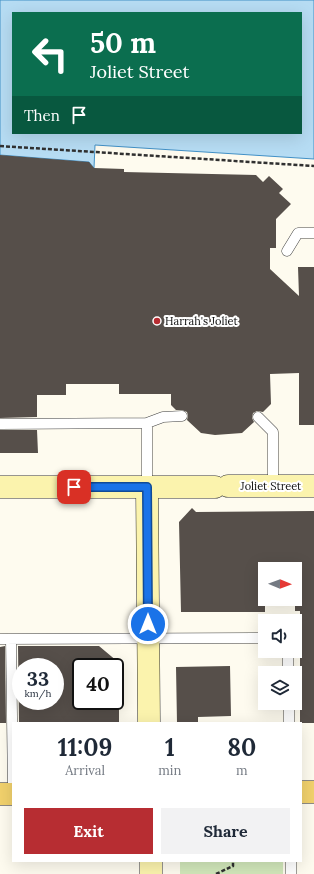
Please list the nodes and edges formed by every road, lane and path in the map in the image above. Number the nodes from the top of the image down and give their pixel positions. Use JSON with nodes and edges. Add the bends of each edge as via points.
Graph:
{"nodes":[{"id":1,"x":0,"y":146,"type":"edge"},
{"id":2,"x":314,"y":166,"type":"edge"},
{"id":3,"x":314,"y":233,"type":"edge"},
{"id":4,"x":287,"y":251,"type":"dead end"},
{"id":5,"x":182,"y":416,"type":"dead end"},
{"id":6,"x":258,"y":417,"type":"dead end"},
{"id":7,"x":147,"y":423,"type":"junction"},
{"id":8,"x":0,"y":424,"type":"edge"},
{"id":9,"x":273,"y":486,"type":"junction"},
{"id":10,"x":314,"y":486,"type":"edge"},
{"id":11,"x":0,"y":487,"type":"edge"},
{"id":12,"x":147,"y":487,"type":"junction"},
{"id":13,"x":148,"y":638,"type":"junction"},
{"id":14,"x":258,"y":638,"type":"edge"},
{"id":15,"x":0,"y":639,"type":"edge"},
{"id":16,"x":11,"y":639,"type":"junction"},
{"id":17,"x":289,"y":710,"type":"edge"},
{"id":18,"x":12,"y":722,"type":"edge"},
{"id":19,"x":149,"y":722,"type":"edge"},
{"id":20,"x":289,"y":722,"type":"edge"},
{"id":21,"x":302,"y":792,"type":"edge"},
{"id":22,"x":314,"y":792,"type":"edge"},
{"id":23,"x":0,"y":794,"type":"edge"},
{"id":24,"x":12,"y":794,"type":"edge"},
{"id":25,"x":151,"y":862,"type":"edge"},
{"id":26,"x":233,"y":862,"type":"edge"},
{"id":27,"x":290,"y":862,"type":"edge"},
{"id":28,"x":151,"y":874,"type":"edge"},
{"id":29,"x":216,"y":874,"type":"edge"},
{"id":30,"x":291,"y":874,"type":"edge"}],
"edges":[{"from":1,"to":2,"type":"path"},
{"from":3,"to":4,"type":"lane","via":[[298,233]]},
{"from":5,"to":7,"type":"lane","via":[[163,417]]},
{"from":6,"to":9,"type":"lane","via":[[273,432]]},
{"from":7,"to":8,"type":"lane"},
{"from":7,"to":12,"type":"lane"},
{"from":9,"to":10,"type":"street","name":"Joliet Street"},
{"from":9,"to":12,"type":"street","name":"Joliet Street"},
{"from":11,"to":12,"type":"street","name":"Joliet Street"},
{"from":12,"to":13,"type":"street"},
{"from":13,"to":14,"type":"lane"},
{"from":13,"to":16,"type":"lane"},
{"from":13,"to":19,"type":"street"},
{"from":15,"to":16,"type":"lane"},
{"from":16,"to":18,"type":"lane"},
{"from":17,"to":20,"type":"lane"},
{"from":21,"to":22,"type":"main road"},
{"from":23,"to":24,"type":"main road"},
{"from":25,"to":28,"type":"street"},
{"from":26,"to":29,"type":"path","via":[[233,866]]},
{"from":27,"to":30,"type":"lane"}]}
